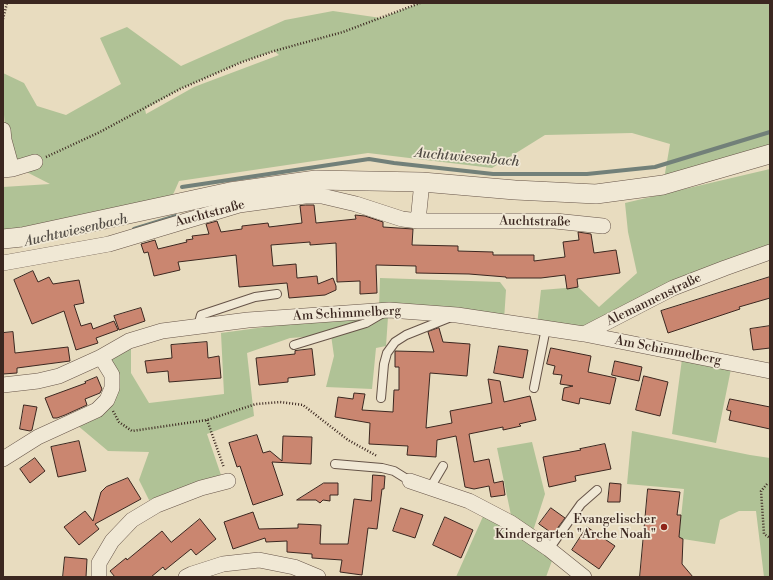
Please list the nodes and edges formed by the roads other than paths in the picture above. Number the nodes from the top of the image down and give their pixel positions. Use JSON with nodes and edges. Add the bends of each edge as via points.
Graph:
{"nodes":[{"id":1,"x":3,"y":130,"type":"edge"},
{"id":2,"x":770,"y":154,"type":"edge"},
{"id":3,"x":35,"y":162,"type":"road end"},
{"id":4,"x":8,"y":170,"type":"edge"},
{"id":5,"x":422,"y":182,"type":"junction"},
{"id":6,"x":418,"y":221,"type":"junction"},
{"id":7,"x":603,"y":226,"type":"dead end"},
{"id":8,"x":3,"y":239,"type":"edge"},
{"id":9,"x":770,"y":252,"type":"edge"},
{"id":10,"x":3,"y":263,"type":"edge"},
{"id":11,"x":277,"y":294,"type":"dead end"},
{"id":12,"x":389,"y":310,"type":"junction"},
{"id":13,"x":457,"y":315,"type":"junction"},
{"id":14,"x":198,"y":326,"type":"junction"},
{"id":15,"x":546,"y":328,"type":"junction"},
{"id":16,"x":584,"y":334,"type":"junction"},
{"id":17,"x":294,"y":345,"type":"dead end"},
{"id":18,"x":101,"y":357,"type":"junction"},
{"id":19,"x":770,"y":371,"type":"edge"},
{"id":20,"x":3,"y":385,"type":"edge"},
{"id":21,"x":534,"y":388,"type":"dead end"},
{"id":22,"x":381,"y":398,"type":"dead end"},
{"id":23,"x":3,"y":459,"type":"edge"},
{"id":24,"x":335,"y":464,"type":"dead end"},
{"id":25,"x":444,"y":466,"type":"dead end"},
{"id":26,"x":228,"y":481,"type":"road end"},
{"id":27,"x":410,"y":481,"type":"joint"},
{"id":28,"x":430,"y":488,"type":"junction"},
{"id":29,"x":597,"y":490,"type":"dead end"},
{"id":30,"x":549,"y":550,"type":"junction"},
{"id":31,"x":99,"y":577,"type":"edge"},
{"id":32,"x":186,"y":577,"type":"edge"},
{"id":33,"x":318,"y":577,"type":"edge"},
{"id":34,"x":584,"y":577,"type":"edge"}],
"edges":[{"from":1,"to":4,"type":"street"},
{"from":2,"to":5,"type":"street","via":[[663,185],[596,194]]},
{"from":3,"to":4,"type":"street"},
{"from":5,"to":6,"type":"street"},
{"from":5,"to":8,"type":"street","via":[[308,181],[230,192]]},
{"from":6,"to":7,"type":"street","name":"Auchtstraße","via":[[555,221]]},
{"from":6,"to":10,"type":"street","name":"Auchtstraße","via":[[402,219],[322,196],[304,196],[239,205],[109,244]]},
{"from":9,"to":16,"type":"street","name":"Alemannenstraße","via":[[674,288]]},
{"from":11,"to":14,"type":"lane","via":[[255,297],[201,315]]},
{"from":12,"to":13,"type":"street","name":"Am Schimmelberg"},
{"from":12,"to":14,"type":"street","name":"Am Schimmelberg"},
{"from":12,"to":17,"type":"lane","via":[[366,323]]},
{"from":13,"to":15,"type":"street","name":"Am Schimmelberg"},
{"from":13,"to":22,"type":"lane","via":[[406,335],[395,342],[387,353],[384,364]]},
{"from":14,"to":18,"type":"street","name":"Am Schimmelberg","via":[[162,331],[129,341]]},
{"from":15,"to":16,"type":"street","name":"Am Schimmelberg"},
{"from":15,"to":21,"type":"lane"},
{"from":16,"to":19,"type":"street","name":"Am Schimmelberg"},
{"from":18,"to":20,"type":"street","name":"Am Schimmelberg","via":[[58,376]]},
{"from":18,"to":23,"type":"street","via":[[112,375],[112,388],[107,400],[97,410],[38,437]]},
{"from":24,"to":27,"type":"lane","via":[[382,468],[394,471]]},
{"from":25,"to":28,"type":"lane"},
{"from":26,"to":31,"type":"street","via":[[201,488],[158,505],[132,520],[112,541],[99,563]]},
{"from":27,"to":28,"type":"street"},
{"from":28,"to":30,"type":"street","via":[[469,501],[510,523]]},
{"from":29,"to":30,"type":"lane","via":[[581,504]]},
{"from":30,"to":34,"type":"street"},
{"from":32,"to":33,"type":"street","via":[[223,564],[258,560],[294,568]]}]}
